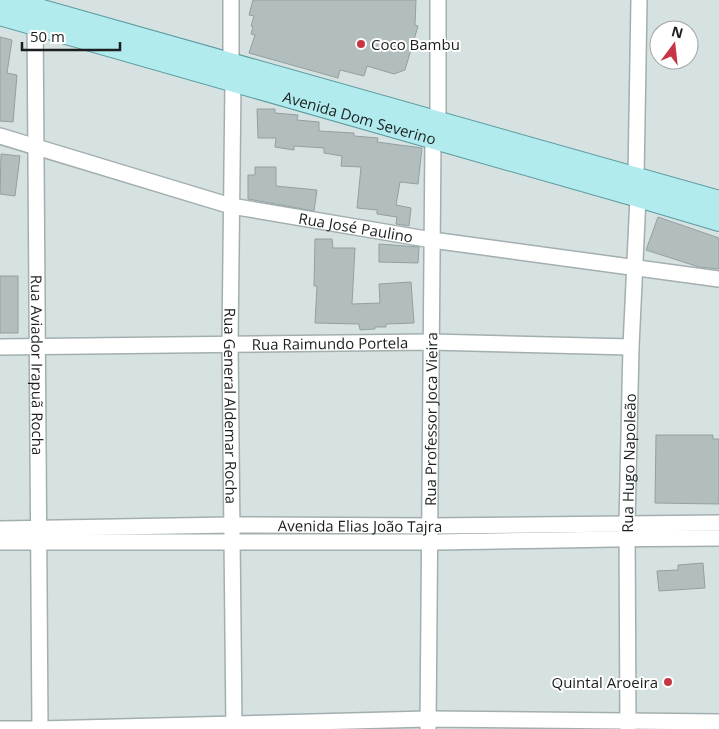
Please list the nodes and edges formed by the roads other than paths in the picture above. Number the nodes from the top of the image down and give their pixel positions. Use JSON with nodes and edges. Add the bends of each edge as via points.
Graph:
{"nodes":[{"id":1,"x":7,"y":0,"type":"edge"},
{"id":2,"x":231,"y":0,"type":"edge"},
{"id":3,"x":438,"y":0,"type":"edge"},
{"id":4,"x":640,"y":0,"type":"edge"},
{"id":5,"x":35,"y":11,"type":"edge"},
{"id":6,"x":0,"y":15,"type":"edge"},
{"id":7,"x":232,"y":72,"type":"junction"},
{"id":8,"x":435,"y":131,"type":"junction"},
{"id":9,"x":0,"y":136,"type":"edge"},
{"id":10,"x":36,"y":147,"type":"junction"},
{"id":11,"x":637,"y":187,"type":"junction"},
{"id":12,"x":719,"y":201,"type":"edge"},
{"id":13,"x":231,"y":206,"type":"junction"},
{"id":14,"x":719,"y":221,"type":"edge"},
{"id":15,"x":432,"y":240,"type":"junction"},
{"id":16,"x":634,"y":268,"type":"junction"},
{"id":17,"x":719,"y":279,"type":"edge"},
{"id":18,"x":431,"y":342,"type":"junction"},
{"id":19,"x":230,"y":343,"type":"junction"},
{"id":20,"x":0,"y":347,"type":"edge"},
{"id":21,"x":37,"y":347,"type":"junction"},
{"id":22,"x":631,"y":347,"type":"junction"},
{"id":23,"x":719,"y":524,"type":"edge"},
{"id":24,"x":232,"y":525,"type":"junction"},
{"id":25,"x":430,"y":526,"type":"junction"},
{"id":26,"x":0,"y":529,"type":"edge"},
{"id":27,"x":627,"y":531,"type":"junction"},
{"id":28,"x":38,"y":535,"type":"junction"},
{"id":29,"x":719,"y":538,"type":"edge"},
{"id":30,"x":0,"y":542,"type":"edge"},
{"id":31,"x":429,"y":542,"type":"junction"},
{"id":32,"x":232,"y":543,"type":"junction"},
{"id":33,"x":719,"y":722,"type":"edge"},
{"id":34,"x":428,"y":724,"type":"edge"},
{"id":35,"x":234,"y":726,"type":"edge"},
{"id":36,"x":628,"y":726,"type":"edge"},
{"id":37,"x":0,"y":729,"type":"edge"},
{"id":38,"x":39,"y":729,"type":"edge"}],
"edges":[{"from":1,"to":5,"type":"main road","name":"Avenida Dom Severino"},
{"from":2,"to":7,"type":"street","name":"Rua General Aldemar Rocha"},
{"from":3,"to":8,"type":"street","name":"Rua Professor Joca Vieira"},
{"from":4,"to":11,"type":"street","name":"Rua Hugo Napoleão"},
{"from":5,"to":6,"type":"main road","name":"Avenida Dom Severino"},
{"from":5,"to":7,"type":"main road","name":"Avenida Dom Severino"},
{"from":5,"to":10,"type":"street","name":"Rua Aviador Irapuã Rocha"},
{"from":7,"to":8,"type":"main road","name":"Avenida Dom Severino"},
{"from":7,"to":13,"type":"street","name":"Rua General Aldemar Rocha"},
{"from":8,"to":11,"type":"main road","name":"Avenida Dom Severino"},
{"from":8,"to":15,"type":"street","name":"Rua Professor Joca Vieira"},
{"from":9,"to":10,"type":"street","name":"Rua José Paulino"},
{"from":10,"to":13,"type":"street","name":"Rua José Paulino"},
{"from":10,"to":21,"type":"street","name":"Rua Aviador Irapuã Rocha"},
{"from":11,"to":12,"type":"main road","name":"Avenida Dom Severino"},
{"from":11,"to":14,"type":"main road","name":"Avenida Dom Severino"},
{"from":11,"to":16,"type":"street","name":"Rua Hugo Napoleão"},
{"from":13,"to":15,"type":"street","name":"Rua José Paulino"},
{"from":13,"to":19,"type":"street","name":"Rua General Aldemar Rocha"},
{"from":15,"to":16,"type":"street","name":"Rua José Paulino"},
{"from":15,"to":18,"type":"street","name":"Rua Professor Joca Vieira"},
{"from":16,"to":17,"type":"street","name":"Rua José Paulino"},
{"from":16,"to":22,"type":"street","name":"Rua Hugo Napoleão"},
{"from":18,"to":19,"type":"street","name":"Rua Raimundo Portela"},
{"from":18,"to":22,"type":"street","name":"Rua Raimundo Portela"},
{"from":18,"to":25,"type":"street","name":"Rua Professor Joca Vieira"},
{"from":19,"to":21,"type":"street","name":"Rua Raimundo Portela"},
{"from":19,"to":24,"type":"street","name":"Rua General Aldemar Rocha"},
{"from":20,"to":21,"type":"street","name":"Rua Raimundo Portela"},
{"from":21,"to":28,"type":"street","name":"Rua Aviador Irapuã Rocha"},
{"from":22,"to":27,"type":"street","name":"Rua Hugo Napoleão"},
{"from":23,"to":27,"type":"street","name":"Avenida Elias João Tajra"},
{"from":24,"to":25,"type":"street","name":"Avenida Elias João Tajra"},
{"from":24,"to":28,"type":"street","name":"Avenida Elias João Tajra"},
{"from":24,"to":32,"type":"street","name":"Rua General Aldemar Rocha"},
{"from":25,"to":27,"type":"street","name":"Avenida Elias João Tajra"},
{"from":25,"to":31,"type":"street","name":"Rua Professor Joca Vieira"},
{"from":26,"to":28,"type":"street","name":"Avenida Elias João Tajra"},
{"from":27,"to":29,"type":"street","name":"Avenida Elias João Tajra"},
{"from":27,"to":31,"type":"street","name":"Avenida Elias João Tajra"},
{"from":27,"to":36,"type":"street","name":"Rua Hugo Napoleão"},
{"from":28,"to":30,"type":"street","name":"Avenida Elias João Tajra"},
{"from":28,"to":32,"type":"street","name":"Avenida Elias João Tajra"},
{"from":28,"to":38,"type":"street","name":"Rua Aviador Irapuã Rocha"},
{"from":31,"to":32,"type":"street","name":"Avenida Elias João Tajra"},
{"from":31,"to":34,"type":"street","name":"Rua Professor Joca Vieira"},
{"from":32,"to":35,"type":"street","name":"Rua General Aldemar Rocha"},
{"from":33,"to":36,"type":"street"},
{"from":34,"to":35,"type":"street"},
{"from":34,"to":36,"type":"street"},
{"from":35,"to":38,"type":"street"},
{"from":37,"to":38,"type":"street"}]}
